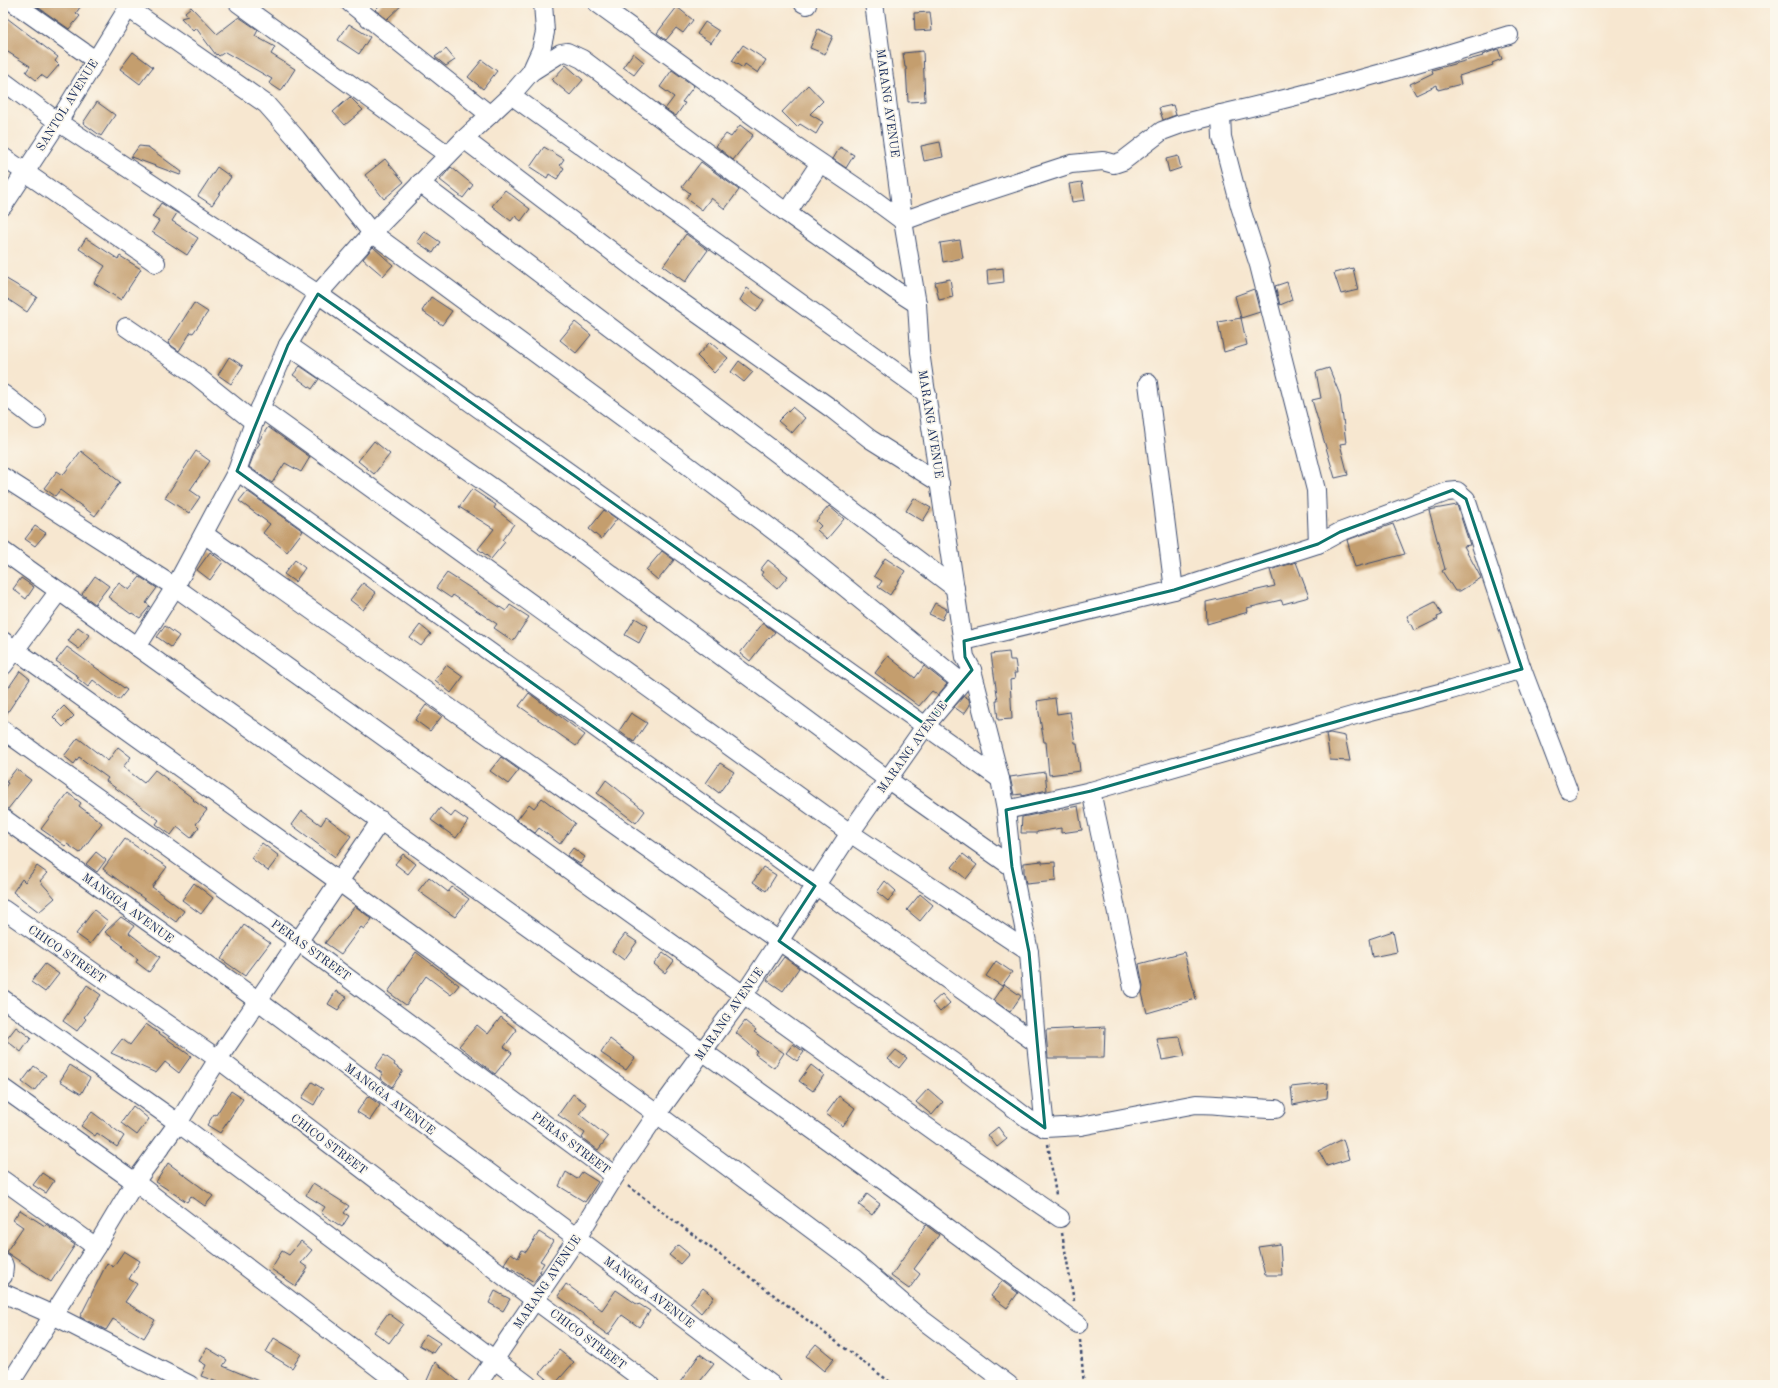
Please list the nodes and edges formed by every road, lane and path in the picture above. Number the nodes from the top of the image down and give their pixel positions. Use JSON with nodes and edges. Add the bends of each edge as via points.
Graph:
{"nodes":[{"id":1,"x":14,"y":3,"type":"edge"},
{"id":2,"x":238,"y":3,"type":"edge"},
{"id":3,"x":350,"y":3,"type":"edge"},
{"id":4,"x":543,"y":3,"type":"edge"},
{"id":5,"x":597,"y":3,"type":"edge"},
{"id":6,"x":874,"y":3,"type":"edge"},
{"id":7,"x":129,"y":5,"type":"edge"},
{"id":8,"x":1509,"y":35,"type":"dead end"},
{"id":9,"x":95,"y":60,"type":"junction"},
{"id":10,"x":531,"y":72,"type":"junction"},
{"id":11,"x":3,"y":81,"type":"edge"},
{"id":12,"x":511,"y":95,"type":"junction"},
{"id":13,"x":1221,"y":114,"type":"junction"},
{"id":14,"x":490,"y":115,"type":"junction"},
{"id":15,"x":58,"y":122,"type":"junction"},
{"id":16,"x":464,"y":139,"type":"junction"},
{"id":17,"x":448,"y":155,"type":"junction"},
{"id":18,"x":3,"y":157,"type":"edge"},
{"id":19,"x":820,"y":163,"type":"junction"},
{"id":20,"x":24,"y":172,"type":"junction"},
{"id":21,"x":420,"y":183,"type":"junction"},
{"id":22,"x":3,"y":206,"type":"edge"},
{"id":23,"x":787,"y":213,"type":"junction"},
{"id":24,"x":903,"y":221,"type":"junction"},
{"id":25,"x":372,"y":233,"type":"junction"},
{"id":26,"x":156,"y":263,"type":"dead end"},
{"id":27,"x":318,"y":294,"type":"junction"},
{"id":28,"x":917,"y":304,"type":"junction"},
{"id":29,"x":126,"y":327,"type":"dead end"},
{"id":30,"x":288,"y":345,"type":"junction"},
{"id":31,"x":1148,"y":383,"type":"dead end"},
{"id":32,"x":3,"y":394,"type":"edge"},
{"id":33,"x":927,"y":394,"type":"junction"},
{"id":34,"x":257,"y":415,"type":"junction"},
{"id":35,"x":37,"y":420,"type":"dead end"},
{"id":36,"x":237,"y":471,"type":"junction"},
{"id":37,"x":3,"y":476,"type":"edge"},
{"id":38,"x":940,"y":483,"type":"junction"},
{"id":39,"x":204,"y":534,"type":"junction"},
{"id":40,"x":1318,"y":544,"type":"junction"},
{"id":41,"x":3,"y":551,"type":"edge"},
{"id":42,"x":175,"y":587,"type":"junction"},
{"id":43,"x":955,"y":588,"type":"junction"},
{"id":44,"x":1174,"y":590,"type":"junction"},
{"id":45,"x":59,"y":591,"type":"junction"},
{"id":46,"x":964,"y":641,"type":"junction"},
{"id":47,"x":9,"y":646,"type":"edge"},
{"id":48,"x":137,"y":647,"type":"junction"},
{"id":49,"x":3,"y":666,"type":"edge"},
{"id":50,"x":1522,"y":669,"type":"junction"},
{"id":51,"x":966,"y":676,"type":"junction"},
{"id":52,"x":926,"y":725,"type":"junction"},
{"id":53,"x":3,"y":730,"type":"edge"},
{"id":54,"x":887,"y":779,"type":"junction"},
{"id":55,"x":1000,"y":779,"type":"junction"},
{"id":56,"x":1568,"y":790,"type":"dead end"},
{"id":57,"x":1091,"y":791,"type":"junction"},
{"id":58,"x":1006,"y":810,"type":"junction"},
{"id":59,"x":3,"y":818,"type":"edge"},
{"id":60,"x":381,"y":820,"type":"junction"},
{"id":61,"x":850,"y":833,"type":"junction"},
{"id":62,"x":1012,"y":866,"type":"junction"},
{"id":63,"x":338,"y":881,"type":"junction"},
{"id":64,"x":815,"y":886,"type":"junction"},
{"id":65,"x":3,"y":909,"type":"edge"},
{"id":66,"x":298,"y":941,"type":"junction"},
{"id":67,"x":779,"y":941,"type":"junction"},
{"id":68,"x":1029,"y":952,"type":"junction"},
{"id":69,"x":1133,"y":988,"type":"dead end"},
{"id":70,"x":743,"y":996,"type":"junction"},
{"id":71,"x":3,"y":998,"type":"edge"},
{"id":72,"x":257,"y":1000,"type":"junction"},
{"id":73,"x":1036,"y":1044,"type":"junction"},
{"id":74,"x":704,"y":1050,"type":"junction"},
{"id":75,"x":218,"y":1059,"type":"junction"},
{"id":76,"x":3,"y":1088,"type":"edge"},
{"id":77,"x":1276,"y":1110,"type":"dead end"},
{"id":78,"x":657,"y":1114,"type":"junction"},
{"id":79,"x":178,"y":1123,"type":"junction"},
{"id":80,"x":1045,"y":1128,"type":"junction"},
{"id":81,"x":615,"y":1176,"type":"junction"},
{"id":82,"x":3,"y":1180,"type":"edge"},
{"id":83,"x":135,"y":1182,"type":"junction"},
{"id":84,"x":1060,"y":1218,"type":"junction"},
{"id":85,"x":577,"y":1238,"type":"junction"},
{"id":86,"x":96,"y":1247,"type":"junction"},
{"id":87,"x":3,"y":1263,"type":"edge"},
{"id":88,"x":3,"y":1276,"type":"edge"},
{"id":89,"x":3,"y":1293,"type":"edge"},
{"id":90,"x":536,"y":1300,"type":"junction"},
{"id":91,"x":53,"y":1316,"type":"junction"},
{"id":92,"x":1078,"y":1324,"type":"junction"},
{"id":93,"x":495,"y":1361,"type":"junction"},
{"id":94,"x":182,"y":1383,"type":"edge"},
{"id":95,"x":10,"y":1385,"type":"edge"},
{"id":96,"x":402,"y":1385,"type":"edge"},
{"id":97,"x":477,"y":1385,"type":"edge"},
{"id":98,"x":528,"y":1385,"type":"edge"},
{"id":99,"x":650,"y":1385,"type":"edge"},
{"id":100,"x":772,"y":1385,"type":"edge"},
{"id":101,"x":894,"y":1385,"type":"edge"},
{"id":102,"x":1009,"y":1385,"type":"edge"},
{"id":103,"x":1084,"y":1385,"type":"edge"}],
"edges":[{"from":1,"to":9,"type":"street"},
{"from":2,"to":17,"type":"street"},
{"from":3,"to":14,"type":"street"},
{"from":4,"to":10,"type":"street","via":[[545,32],[541,50]]},
{"from":5,"to":19,"type":"street"},
{"from":6,"to":24,"type":"street","name":"MARANG AVENUE"},
{"from":7,"to":9,"type":"street","name":"SANTOL AVENUE"},
{"from":7,"to":25,"type":"street","via":[[266,104]]},
{"from":8,"to":13,"type":"street","via":[[1355,81]]},
{"from":9,"to":15,"type":"street","name":"SANTOL AVENUE"},
{"from":10,"to":12,"type":"street"},
{"from":10,"to":23,"type":"street","via":[[561,53],[567,52],[582,59]]},
{"from":11,"to":15,"type":"street"},
{"from":12,"to":14,"type":"street"},
{"from":12,"to":33,"type":"street"},
{"from":13,"to":24,"type":"street","via":[[1162,131],[1124,161],[1114,164],[1103,161],[1071,164]]},
{"from":13,"to":40,"type":"street","via":[[1222,137],[1259,265],[1316,490]]},
{"from":14,"to":16,"type":"street"},
{"from":15,"to":20,"type":"street","name":"SANTOL AVENUE"},
{"from":15,"to":27,"type":"street"},
{"from":16,"to":17,"type":"street"},
{"from":16,"to":38,"type":"street","via":[[643,275],[832,408],[870,439]]},
{"from":17,"to":21,"type":"street"},
{"from":18,"to":20,"type":"street"},
{"from":19,"to":23,"type":"street"},
{"from":19,"to":24,"type":"street"},
{"from":20,"to":22,"type":"street","name":"SANTOL AVENUE"},
{"from":20,"to":26,"type":"street"},
{"from":21,"to":25,"type":"street"},
{"from":21,"to":43,"type":"street"},
{"from":23,"to":28,"type":"street"},
{"from":24,"to":28,"type":"street","name":"MARANG AVENUE"},
{"from":25,"to":27,"type":"street"},
{"from":25,"to":51,"type":"street","via":[[667,450]]},
{"from":27,"to":30,"type":"street"},
{"from":27,"to":52,"type":"street"},
{"from":28,"to":33,"type":"street","name":"MARANG AVENUE","via":[[920,352]]},
{"from":29,"to":34,"type":"street"},
{"from":30,"to":34,"type":"street"},
{"from":30,"to":54,"type":"street","via":[[516,504]]},
{"from":31,"to":44,"type":"street"},
{"from":32,"to":35,"type":"street"},
{"from":33,"to":38,"type":"street","name":"MARANG AVENUE"},
{"from":34,"to":36,"type":"street"},
{"from":34,"to":61,"type":"street"},
{"from":36,"to":39,"type":"street"},
{"from":36,"to":64,"type":"street"},
{"from":37,"to":42,"type":"street"},
{"from":38,"to":43,"type":"street","name":"MARANG AVENUE"},
{"from":39,"to":42,"type":"street"},
{"from":39,"to":67,"type":"street"},
{"from":40,"to":44,"type":"street"},
{"from":40,"to":50,"type":"street","via":[[1340,532],[1447,492],[1457,491],[1466,499]]},
{"from":41,"to":45,"type":"street"},
{"from":42,"to":48,"type":"street"},
{"from":42,"to":70,"type":"street"},
{"from":43,"to":46,"type":"street","name":"MARANG AVENUE"},
{"from":44,"to":46,"type":"street"},
{"from":45,"to":47,"type":"street"},
{"from":45,"to":48,"type":"street"},
{"from":46,"to":51,"type":"street","name":"MARANG AVENUE"},
{"from":47,"to":49,"type":"street"},
{"from":47,"to":63,"type":"street"},
{"from":48,"to":60,"type":"street"},
{"from":50,"to":56,"type":"street"},
{"from":50,"to":57,"type":"street"},
{"from":51,"to":52,"type":"street","name":"MARANG AVENUE"},
{"from":51,"to":55,"type":"street"},
{"from":52,"to":54,"type":"street","name":"MARANG AVENUE"},
{"from":52,"to":55,"type":"street"},
{"from":53,"to":66,"type":"street","name":"PERAS STREET"},
{"from":54,"to":61,"type":"street","name":"MARANG AVENUE"},
{"from":54,"to":62,"type":"street"},
{"from":55,"to":58,"type":"street"},
{"from":57,"to":58,"type":"street"},
{"from":57,"to":69,"type":"street"},
{"from":58,"to":62,"type":"street"},
{"from":59,"to":72,"type":"street","name":"MANGGA AVENUE"},
{"from":60,"to":63,"type":"street"},
{"from":60,"to":74,"type":"street"},
{"from":61,"to":64,"type":"street","name":"MARANG AVENUE"},
{"from":61,"to":68,"type":"street"},
{"from":62,"to":68,"type":"street"},
{"from":63,"to":66,"type":"street"},
{"from":63,"to":78,"type":"street"},
{"from":64,"to":67,"type":"street","name":"MARANG AVENUE"},
{"from":64,"to":73,"type":"street"},
{"from":65,"to":75,"type":"street","name":"CHICO STREET"},
{"from":66,"to":72,"type":"street"},
{"from":66,"to":81,"type":"street","name":"PERAS STREET"},
{"from":67,"to":70,"type":"street","name":"MARANG AVENUE"},
{"from":67,"to":80,"type":"street","via":[[953,1062],[1027,1118]]},
{"from":68,"to":73,"type":"street"},
{"from":70,"to":74,"type":"street","name":"MARANG AVENUE"},
{"from":70,"to":84,"type":"street"},
{"from":71,"to":79,"type":"street"},
{"from":72,"to":75,"type":"street"},
{"from":72,"to":85,"type":"street","name":"MANGGA AVENUE"},
{"from":73,"to":80,"type":"street"},
{"from":74,"to":78,"type":"street","name":"MARANG AVENUE"},
{"from":74,"to":92,"type":"street"},
{"from":75,"to":79,"type":"street"},
{"from":75,"to":90,"type":"street","name":"CHICO STREET"},
{"from":76,"to":83,"type":"street"},
{"from":77,"to":80,"type":"street","via":[[1196,1104],[1081,1126]]},
{"from":78,"to":81,"type":"street","name":"MARANG AVENUE"},
{"from":78,"to":102,"type":"street","via":[[854,1261],[920,1318]]},
{"from":79,"to":83,"type":"street"},
{"from":79,"to":93,"type":"street"},
{"from":80,"to":84,"type":"path"},
{"from":81,"to":85,"type":"street","name":"MARANG AVENUE"},
{"from":81,"to":101,"type":"path"},
{"from":82,"to":86,"type":"street"},
{"from":83,"to":86,"type":"street"},
{"from":83,"to":96,"type":"street"},
{"from":84,"to":92,"type":"path"},
{"from":85,"to":90,"type":"street","name":"MARANG AVENUE"},
{"from":85,"to":100,"type":"street","name":"MANGGA AVENUE"},
{"from":86,"to":91,"type":"street"},
{"from":87,"to":88,"type":"street"},
{"from":89,"to":91,"type":"street"},
{"from":90,"to":93,"type":"street","name":"MARANG AVENUE"},
{"from":90,"to":99,"type":"street","name":"CHICO STREET"},
{"from":91,"to":94,"type":"street"},
{"from":91,"to":95,"type":"street"},
{"from":92,"to":103,"type":"path"},
{"from":93,"to":97,"type":"street","name":"MARANG AVENUE"},
{"from":93,"to":98,"type":"street"}]}
